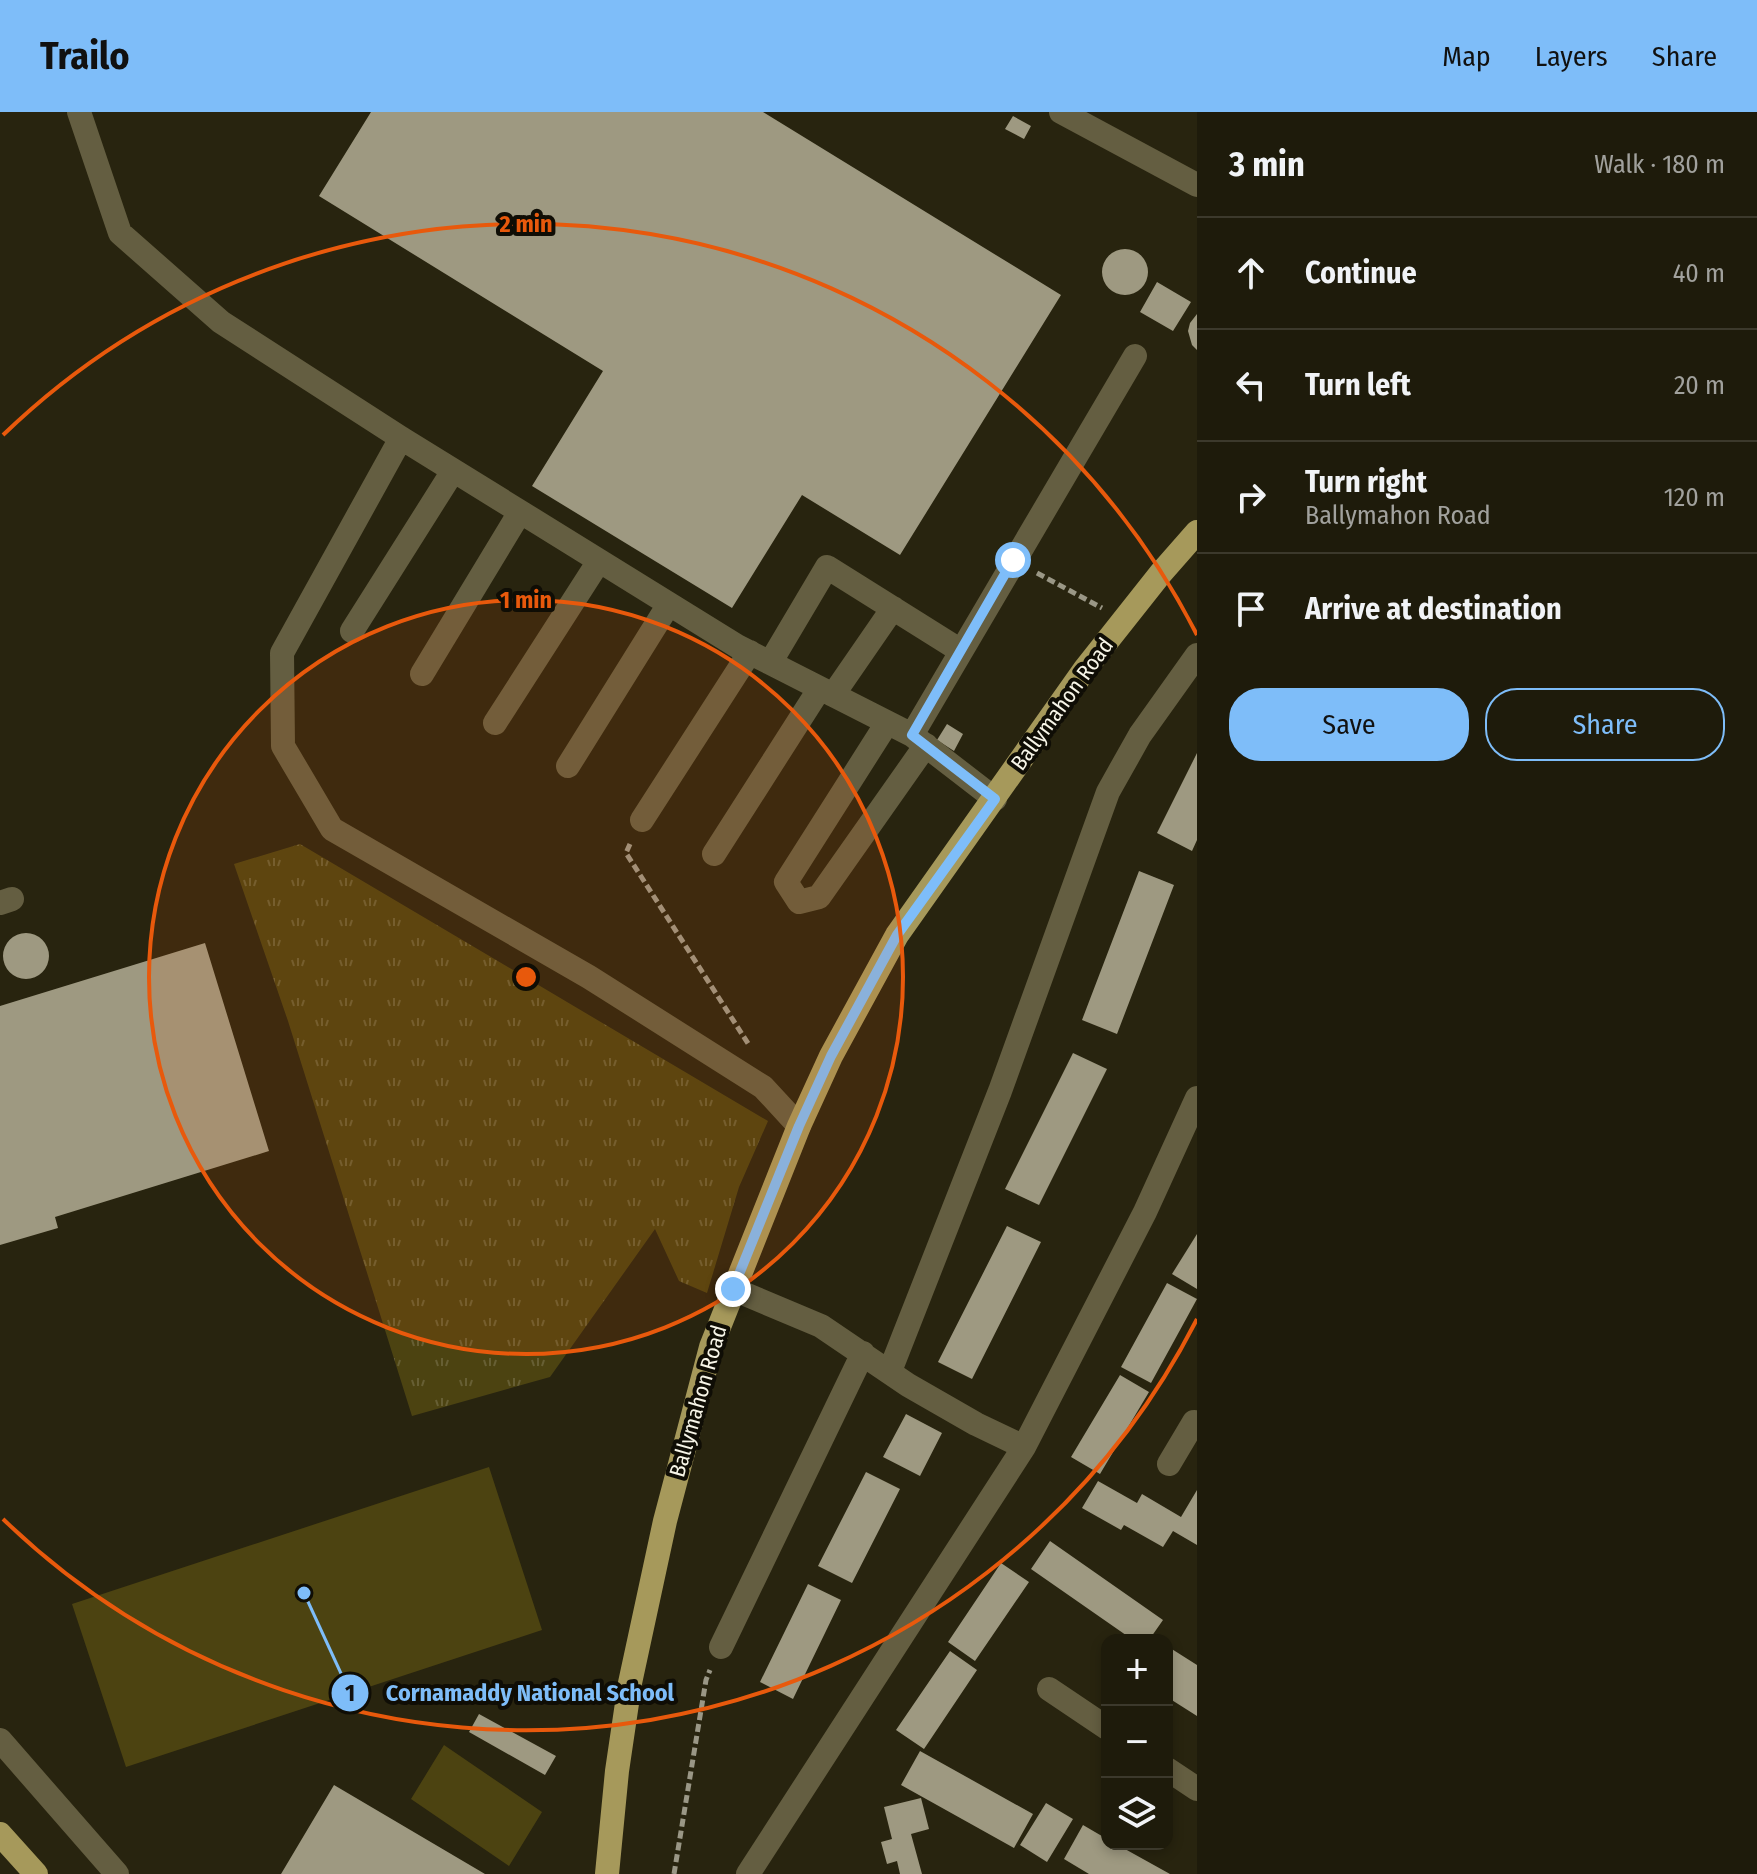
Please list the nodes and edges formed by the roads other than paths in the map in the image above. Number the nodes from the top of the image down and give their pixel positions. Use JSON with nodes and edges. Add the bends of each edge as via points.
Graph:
{"nodes":[{"id":1,"x":79,"y":112,"type":"edge"},
{"id":2,"x":1061,"y":112,"type":"edge"},
{"id":3,"x":1197,"y":185,"type":"edge"},
{"id":4,"x":1135,"y":356,"type":"dead end"},
{"id":5,"x":401,"y":438,"type":"junction"},
{"id":6,"x":453,"y":471,"type":"junction"},
{"id":7,"x":520,"y":512,"type":"junction"},
{"id":8,"x":1197,"y":532,"type":"edge"},
{"id":9,"x":599,"y":561,"type":"junction"},
{"id":10,"x":669,"y":604,"type":"junction"},
{"id":11,"x":893,"y":608,"type":"junction"},
{"id":12,"x":352,"y":631,"type":"dead end"},
{"id":13,"x":961,"y":651,"type":"junction"},
{"id":14,"x":1197,"y":655,"type":"edge"},
{"id":15,"x":760,"y":658,"type":"junction"},
{"id":16,"x":422,"y":674,"type":"dead end"},
{"id":17,"x":827,"y":692,"type":"junction"},
{"id":18,"x":495,"y":723,"type":"dead end"},
{"id":19,"x":887,"y":723,"type":"junction"},
{"id":20,"x":919,"y":740,"type":"junction"},
{"id":21,"x":568,"y":766,"type":"dead end"},
{"id":22,"x":995,"y":799,"type":"junction"},
{"id":23,"x":642,"y":820,"type":"road end"},
{"id":24,"x":714,"y":854,"type":"dead end"},
{"id":25,"x":1197,"y":1098,"type":"edge"},
{"id":26,"x":799,"y":1126,"type":"junction"},
{"id":27,"x":733,"y":1289,"type":"junction"},
{"id":28,"x":863,"y":1353,"type":"junction"},
{"id":29,"x":890,"y":1371,"type":"junction"},
{"id":30,"x":1196,"y":1421,"type":"edge"},
{"id":31,"x":1024,"y":1447,"type":"junction"},
{"id":32,"x":1169,"y":1464,"type":"dead end"},
{"id":33,"x":721,"y":1647,"type":"road end"},
{"id":34,"x":1049,"y":1689,"type":"dead end"},
{"id":35,"x":1101,"y":1724,"type":"edge"},
{"id":36,"x":0,"y":1740,"type":"edge"},
{"id":37,"x":1173,"y":1773,"type":"edge"},
{"id":38,"x":1197,"y":1789,"type":"edge"},
{"id":39,"x":0,"y":1834,"type":"edge"},
{"id":40,"x":36,"y":1874,"type":"edge"},
{"id":41,"x":117,"y":1874,"type":"edge"},
{"id":42,"x":607,"y":1874,"type":"edge"},
{"id":43,"x":748,"y":1874,"type":"edge"}],
"edges":[{"from":1,"to":5,"type":"street","via":[[120,233],[221,322]]},
{"from":2,"to":3,"type":"street"},
{"from":4,"to":13,"type":"street"},
{"from":5,"to":6,"type":"street"},
{"from":5,"to":26,"type":"street","via":[[282,653],[283,746],[332,829],[589,977],[763,1087]]},
{"from":6,"to":7,"type":"street"},
{"from":6,"to":12,"type":"street"},
{"from":7,"to":9,"type":"street"},
{"from":7,"to":16,"type":"street"},
{"from":8,"to":22,"type":"main road","name":"Ballymahon Road","via":[[1085,669]]},
{"from":9,"to":10,"type":"street"},
{"from":9,"to":18,"type":"street"},
{"from":10,"to":15,"type":"street"},
{"from":10,"to":21,"type":"street"},
{"from":11,"to":13,"type":"street"},
{"from":11,"to":15,"type":"street","via":[[827,567]]},
{"from":11,"to":17,"type":"street"},
{"from":13,"to":20,"type":"street"},
{"from":14,"to":29,"type":"street","via":[[1140,735],[1108,792],[1000,1091]]},
{"from":15,"to":17,"type":"street"},
{"from":15,"to":23,"type":"street"},
{"from":17,"to":19,"type":"street"},
{"from":17,"to":24,"type":"street"},
{"from":19,"to":20,"type":"street"},
{"from":19,"to":20,"type":"street","via":[[786,882],[799,902],[819,897]]},
{"from":20,"to":22,"type":"street"},
{"from":22,"to":26,"type":"main road","name":"Ballymahon Road","via":[[897,935]]},
{"from":25,"to":31,"type":"street","via":[[1145,1212]]},
{"from":26,"to":27,"type":"main road","name":"Ballymahon Road"},
{"from":27,"to":28,"type":"street","via":[[821,1326]]},
{"from":27,"to":42,"type":"main road","name":"Ballymahon Road","via":[[711,1347],[661,1536],[630,1683]]},
{"from":28,"to":29,"type":"street"},
{"from":28,"to":33,"type":"street"},
{"from":29,"to":31,"type":"street"},
{"from":30,"to":32,"type":"street"},
{"from":31,"to":43,"type":"street"},
{"from":34,"to":35,"type":"street"},
{"from":36,"to":41,"type":"street"},
{"from":37,"to":38,"type":"street"},
{"from":39,"to":40,"type":"main road"}]}
